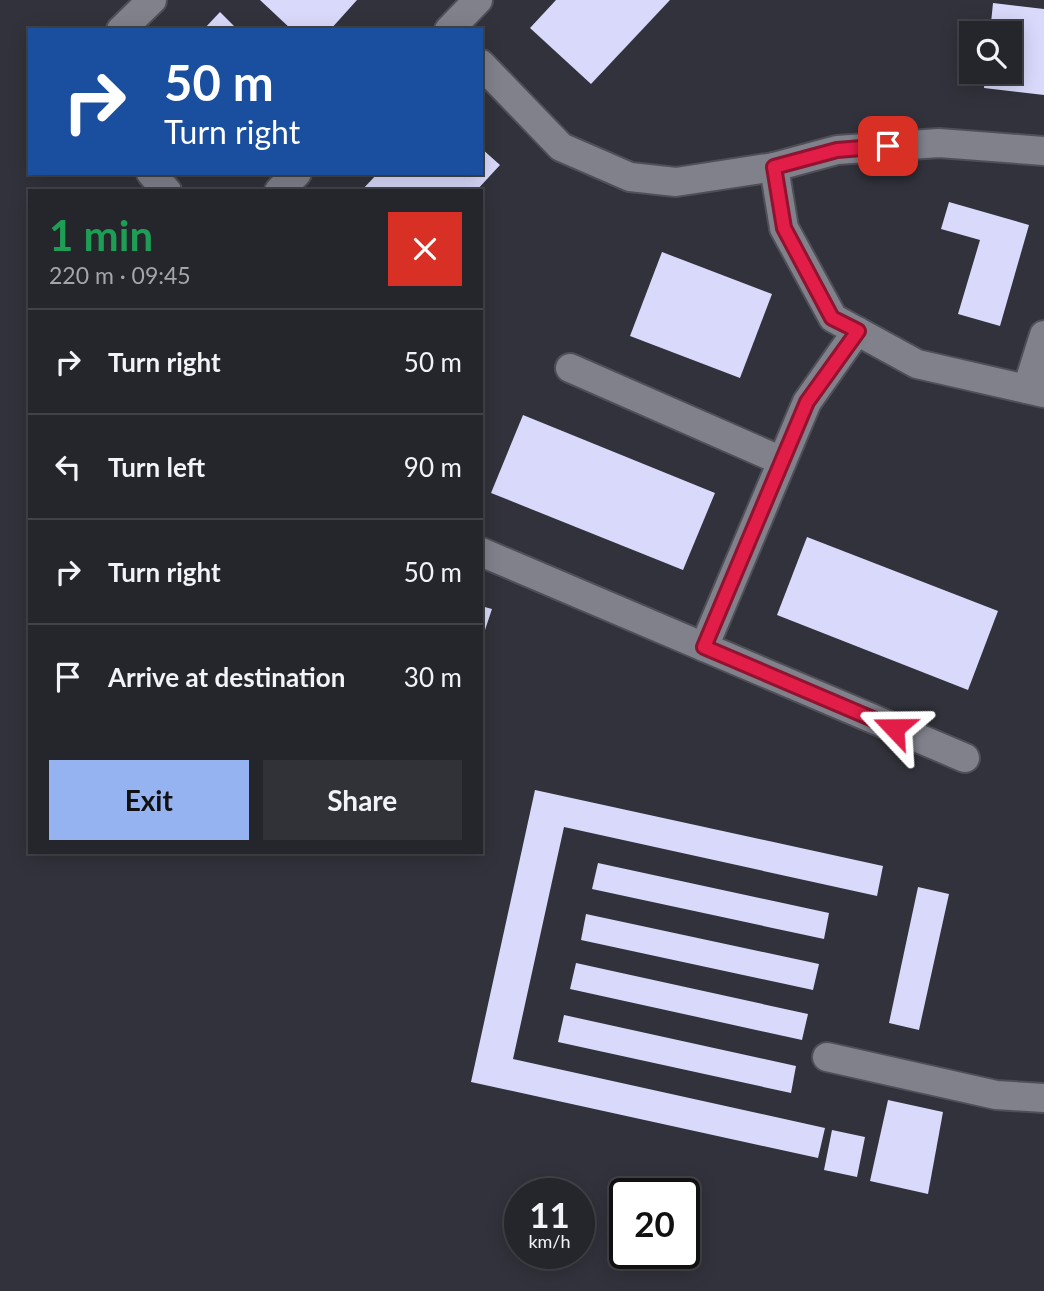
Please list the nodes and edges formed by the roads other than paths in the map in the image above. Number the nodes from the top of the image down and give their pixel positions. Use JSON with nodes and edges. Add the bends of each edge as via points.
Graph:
{"nodes":[{"id":1,"x":152,"y":0,"type":"edge"},
{"id":2,"x":478,"y":0,"type":"edge"},
{"id":3,"x":123,"y":28,"type":"edge"},
{"id":4,"x":451,"y":28,"type":"edge"},
{"id":5,"x":483,"y":66,"type":"edge"},
{"id":6,"x":1044,"y":151,"type":"edge"},
{"id":7,"x":774,"y":167,"type":"junction"},
{"id":8,"x":153,"y":175,"type":"edge"},
{"id":9,"x":295,"y":175,"type":"edge"},
{"id":10,"x":165,"y":189,"type":"edge"},
{"id":11,"x":281,"y":189,"type":"edge"},
{"id":12,"x":858,"y":331,"type":"junction"},
{"id":13,"x":1044,"y":335,"type":"edge"},
{"id":14,"x":570,"y":368,"type":"dead end"},
{"id":15,"x":1036,"y":391,"type":"edge"},
{"id":16,"x":782,"y":461,"type":"junction"},
{"id":17,"x":483,"y":553,"type":"edge"},
{"id":18,"x":704,"y":647,"type":"junction"},
{"id":19,"x":965,"y":758,"type":"dead end"},
{"id":20,"x":827,"y":1056,"type":"dead end"},
{"id":21,"x":1044,"y":1098,"type":"edge"}],
"edges":[{"from":1,"to":3,"type":"street"},
{"from":2,"to":4,"type":"street"},
{"from":5,"to":7,"type":"street","via":[[561,147],[630,177],[676,183]]},
{"from":6,"to":7,"type":"street","via":[[939,142],[837,150]]},
{"from":7,"to":12,"type":"street","via":[[784,228],[832,318]]},
{"from":8,"to":10,"type":"street"},
{"from":9,"to":11,"type":"street"},
{"from":12,"to":15,"type":"street","via":[[917,364]]},
{"from":12,"to":16,"type":"street","via":[[807,402]]},
{"from":13,"to":15,"type":"street"},
{"from":14,"to":16,"type":"street"},
{"from":16,"to":18,"type":"street"},
{"from":17,"to":18,"type":"street"},
{"from":18,"to":19,"type":"street"},
{"from":20,"to":21,"type":"street","via":[[996,1096]]}]}
